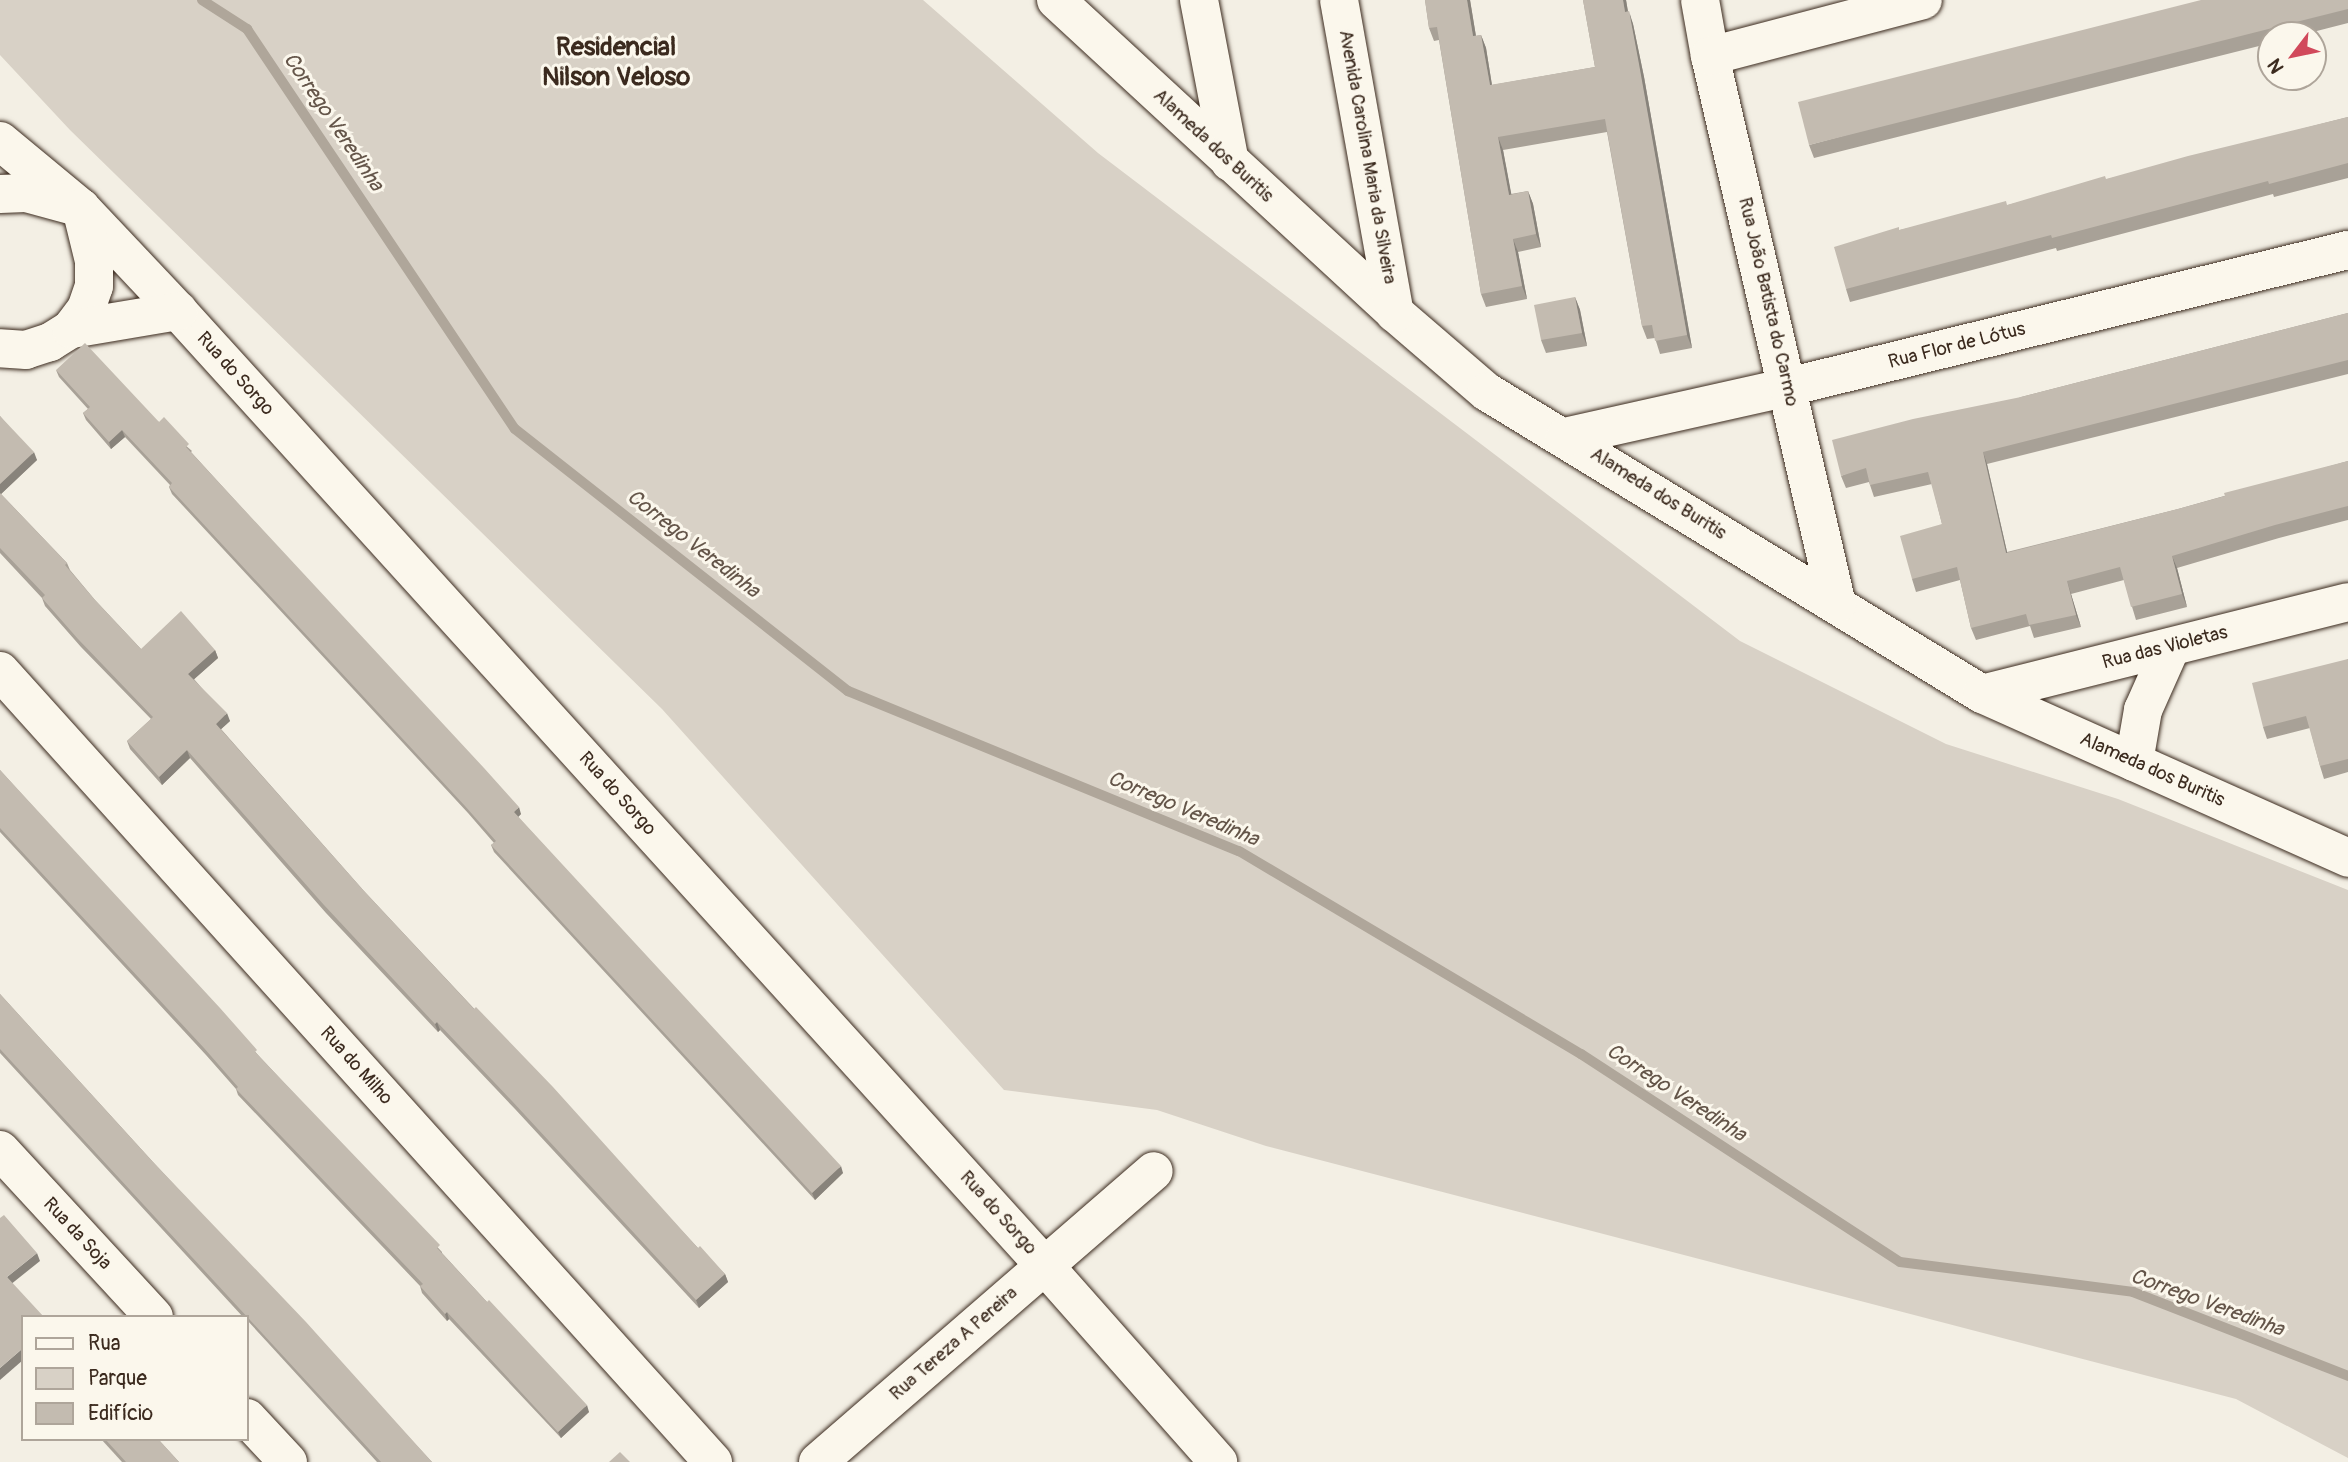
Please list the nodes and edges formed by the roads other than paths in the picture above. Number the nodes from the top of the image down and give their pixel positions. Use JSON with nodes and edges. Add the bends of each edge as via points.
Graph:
{"nodes":[{"id":1,"x":1056,"y":0,"type":"edge"},
{"id":2,"x":1199,"y":0,"type":"edge"},
{"id":3,"x":1339,"y":0,"type":"edge"},
{"id":4,"x":1700,"y":0,"type":"edge"},
{"id":5,"x":1923,"y":0,"type":"edge"},
{"id":6,"x":1710,"y":56,"type":"junction"},
{"id":7,"x":0,"y":141,"type":"edge"},
{"id":8,"x":1230,"y":162,"type":"junction"},
{"id":9,"x":0,"y":194,"type":"edge"},
{"id":10,"x":81,"y":208,"type":"junction"},
{"id":11,"x":2348,"y":250,"type":"edge"},
{"id":12,"x":178,"y":312,"type":"junction"},
{"id":13,"x":1395,"y":313,"type":"junction"},
{"id":14,"x":71,"y":329,"type":"junction"},
{"id":15,"x":0,"y":348,"type":"edge"},
{"id":16,"x":1788,"y":387,"type":"junction"},
{"id":17,"x":1565,"y":437,"type":"junction"},
{"id":18,"x":2348,"y":602,"type":"edge"},
{"id":19,"x":1837,"y":605,"type":"junction"},
{"id":20,"x":2171,"y":647,"type":"junction"},
{"id":21,"x":0,"y":671,"type":"edge"},
{"id":22,"x":1982,"y":694,"type":"junction"},
{"id":23,"x":2134,"y":762,"type":"junction"},
{"id":24,"x":2348,"y":858,"type":"edge"},
{"id":25,"x":0,"y":1150,"type":"edge"},
{"id":26,"x":1154,"y":1171,"type":"dead end"},
{"id":27,"x":1044,"y":1265,"type":"junction"},
{"id":28,"x":151,"y":1315,"type":"edge"},
{"id":29,"x":248,"y":1419,"type":"edge"},
{"id":30,"x":288,"y":1462,"type":"edge"},
{"id":31,"x":713,"y":1462,"type":"edge"},
{"id":32,"x":818,"y":1462,"type":"edge"},
{"id":33,"x":1218,"y":1462,"type":"edge"}],
"edges":[{"from":1,"to":8,"type":"street","name":"Alameda dos Buritis"},
{"from":2,"to":8,"type":"street"},
{"from":3,"to":13,"type":"street","name":"Avenida Carolina Maria da Silveira"},
{"from":4,"to":6,"type":"street","name":"Rua João Batista do Carmo"},
{"from":5,"to":6,"type":"street"},
{"from":6,"to":16,"type":"street","name":"Rua João Batista do Carmo"},
{"from":7,"to":10,"type":"street","name":"Rua do Sorgo"},
{"from":8,"to":13,"type":"street","name":"Alameda dos Buritis"},
{"from":9,"to":10,"type":"street","via":[[26,193]]},
{"from":10,"to":12,"type":"street","name":"Rua do Sorgo"},
{"from":10,"to":14,"type":"street","via":[[94,261],[94,286],[86,309]]},
{"from":11,"to":16,"type":"street","name":"Rua Flor de Lótus"},
{"from":12,"to":14,"type":"street"},
{"from":12,"to":27,"type":"street","name":"Rua do Sorgo"},
{"from":13,"to":17,"type":"street","name":"Alameda dos Buritis","via":[[1487,392]]},
{"from":14,"to":15,"type":"street","via":[[26,350]]},
{"from":16,"to":17,"type":"street","name":"Rua Flor de Lótus"},
{"from":16,"to":19,"type":"street","name":"Rua João Batista do Carmo"},
{"from":17,"to":19,"type":"street","name":"Alameda dos Buritis"},
{"from":18,"to":20,"type":"street","name":"Rua das Violetas"},
{"from":19,"to":22,"type":"street","name":"Alameda dos Buritis"},
{"from":20,"to":22,"type":"street","name":"Rua das Violetas"},
{"from":20,"to":23,"type":"street","via":[[2143,710]]},
{"from":21,"to":31,"type":"street","name":"Rua do Milho"},
{"from":22,"to":23,"type":"street","name":"Alameda dos Buritis"},
{"from":23,"to":24,"type":"street","name":"Alameda dos Buritis"},
{"from":25,"to":28,"type":"street","name":"Rua da Soja"},
{"from":26,"to":27,"type":"street","name":"Rua Tereza A Pereira"},
{"from":27,"to":32,"type":"street","name":"Rua Tereza A Pereira"},
{"from":27,"to":33,"type":"street","name":"Rua do Sorgo"},
{"from":29,"to":30,"type":"street"}]}
